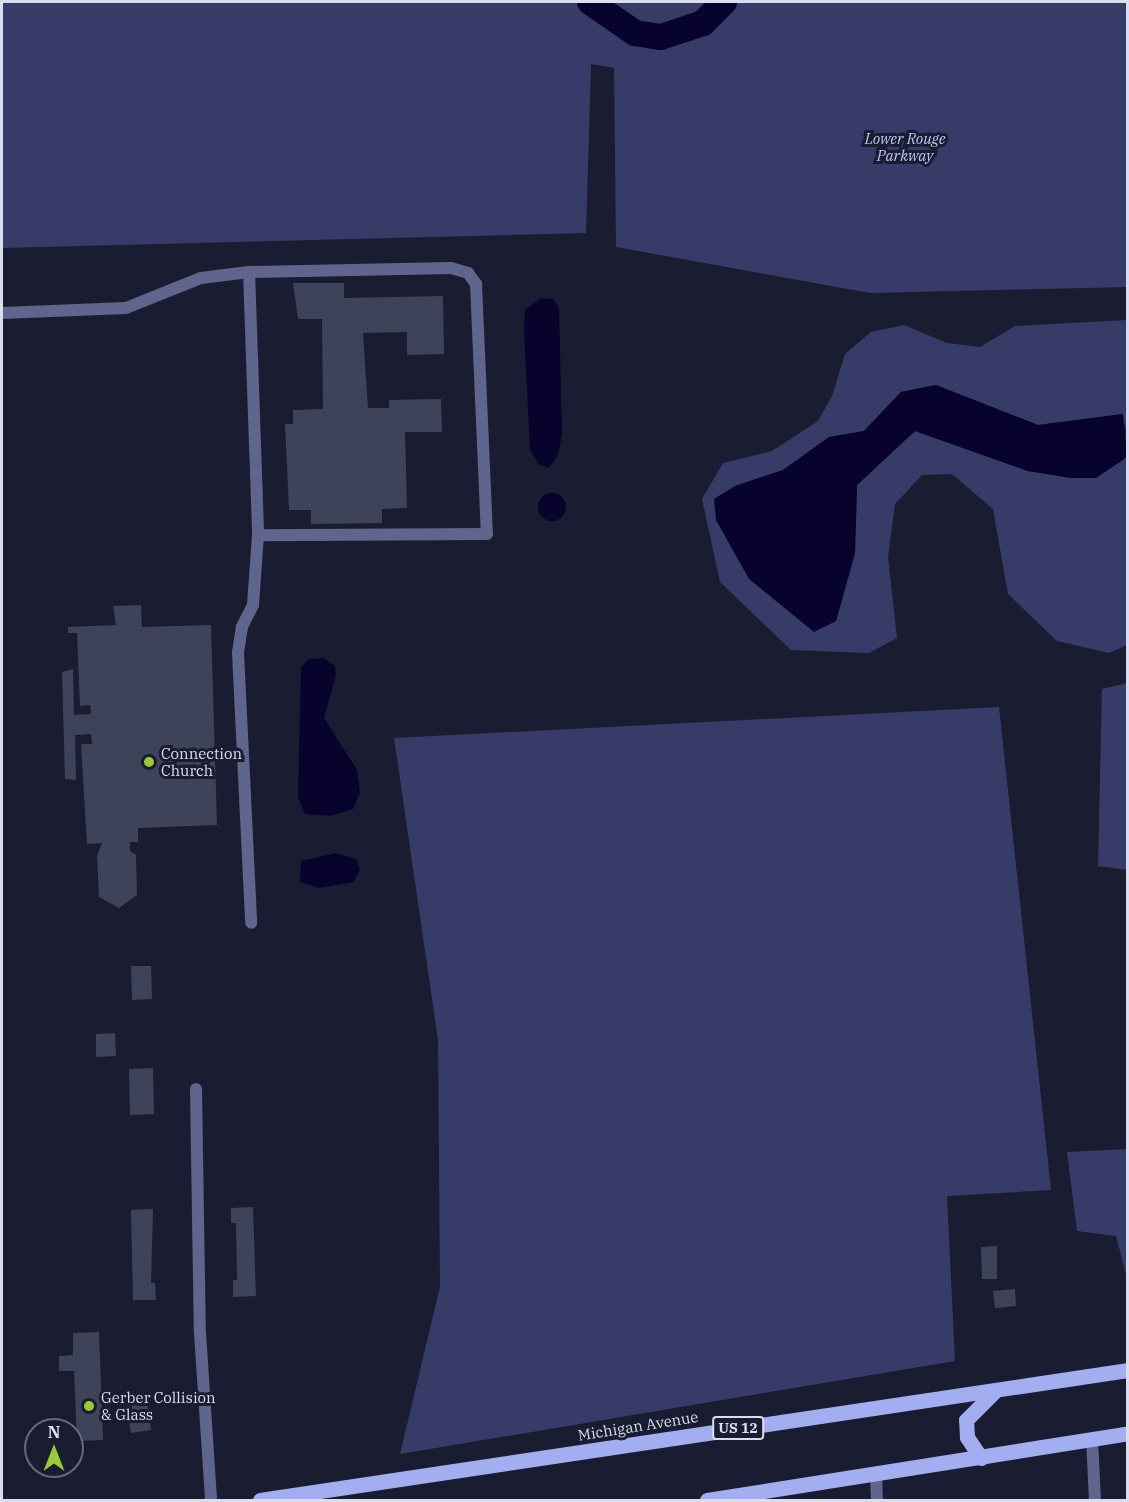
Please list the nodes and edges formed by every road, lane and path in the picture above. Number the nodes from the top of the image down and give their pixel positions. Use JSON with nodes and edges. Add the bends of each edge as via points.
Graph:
{"nodes":[{"id":1,"x":249,"y":272,"type":"junction"},
{"id":2,"x":2,"y":313,"type":"edge"},
{"id":3,"x":258,"y":536,"type":"junction"},
{"id":4,"x":251,"y":923,"type":"dead end"},
{"id":5,"x":196,"y":1089,"type":"dead end"},
{"id":6,"x":1128,"y":1370,"type":"edge"},
{"id":7,"x":996,"y":1390,"type":"junction"},
{"id":8,"x":1128,"y":1434,"type":"edge"},
{"id":9,"x":1092,"y":1439,"type":"junction"},
{"id":10,"x":981,"y":1458,"type":"junction"},
{"id":11,"x":876,"y":1474,"type":"junction"},
{"id":12,"x":302,"y":1497,"type":"edge"},
{"id":13,"x":211,"y":1500,"type":"edge"},
{"id":14,"x":260,"y":1500,"type":"edge"},
{"id":15,"x":707,"y":1500,"type":"edge"},
{"id":16,"x":877,"y":1500,"type":"edge"},
{"id":17,"x":1095,"y":1500,"type":"edge"}],
"edges":[{"from":1,"to":2,"type":"street","via":[[201,278],[126,308]]},
{"from":1,"to":3,"type":"street"},
{"from":1,"to":3,"type":"street","via":[[451,268],[468,273],[480,295],[487,534]]},
{"from":3,"to":4,"type":"street","via":[[253,605],[242,627],[238,653]]},
{"from":5,"to":13,"type":"street","via":[[200,1333]]},
{"from":6,"to":7,"type":"main road","name":"Michigan Avenue","number":"US 12"},
{"from":7,"to":10,"type":"main road","via":[[966,1420],[967,1437]]},
{"from":7,"to":12,"type":"main road","name":"Michigan Avenue","number":"US 12"},
{"from":8,"to":9,"type":"main road"},
{"from":9,"to":10,"type":"main road"},
{"from":9,"to":17,"type":"street"},
{"from":10,"to":11,"type":"main road"},
{"from":11,"to":15,"type":"main road"},
{"from":11,"to":16,"type":"street"},
{"from":12,"to":14,"type":"main road","name":"Michigan Avenue","number":"US 12"}]}
